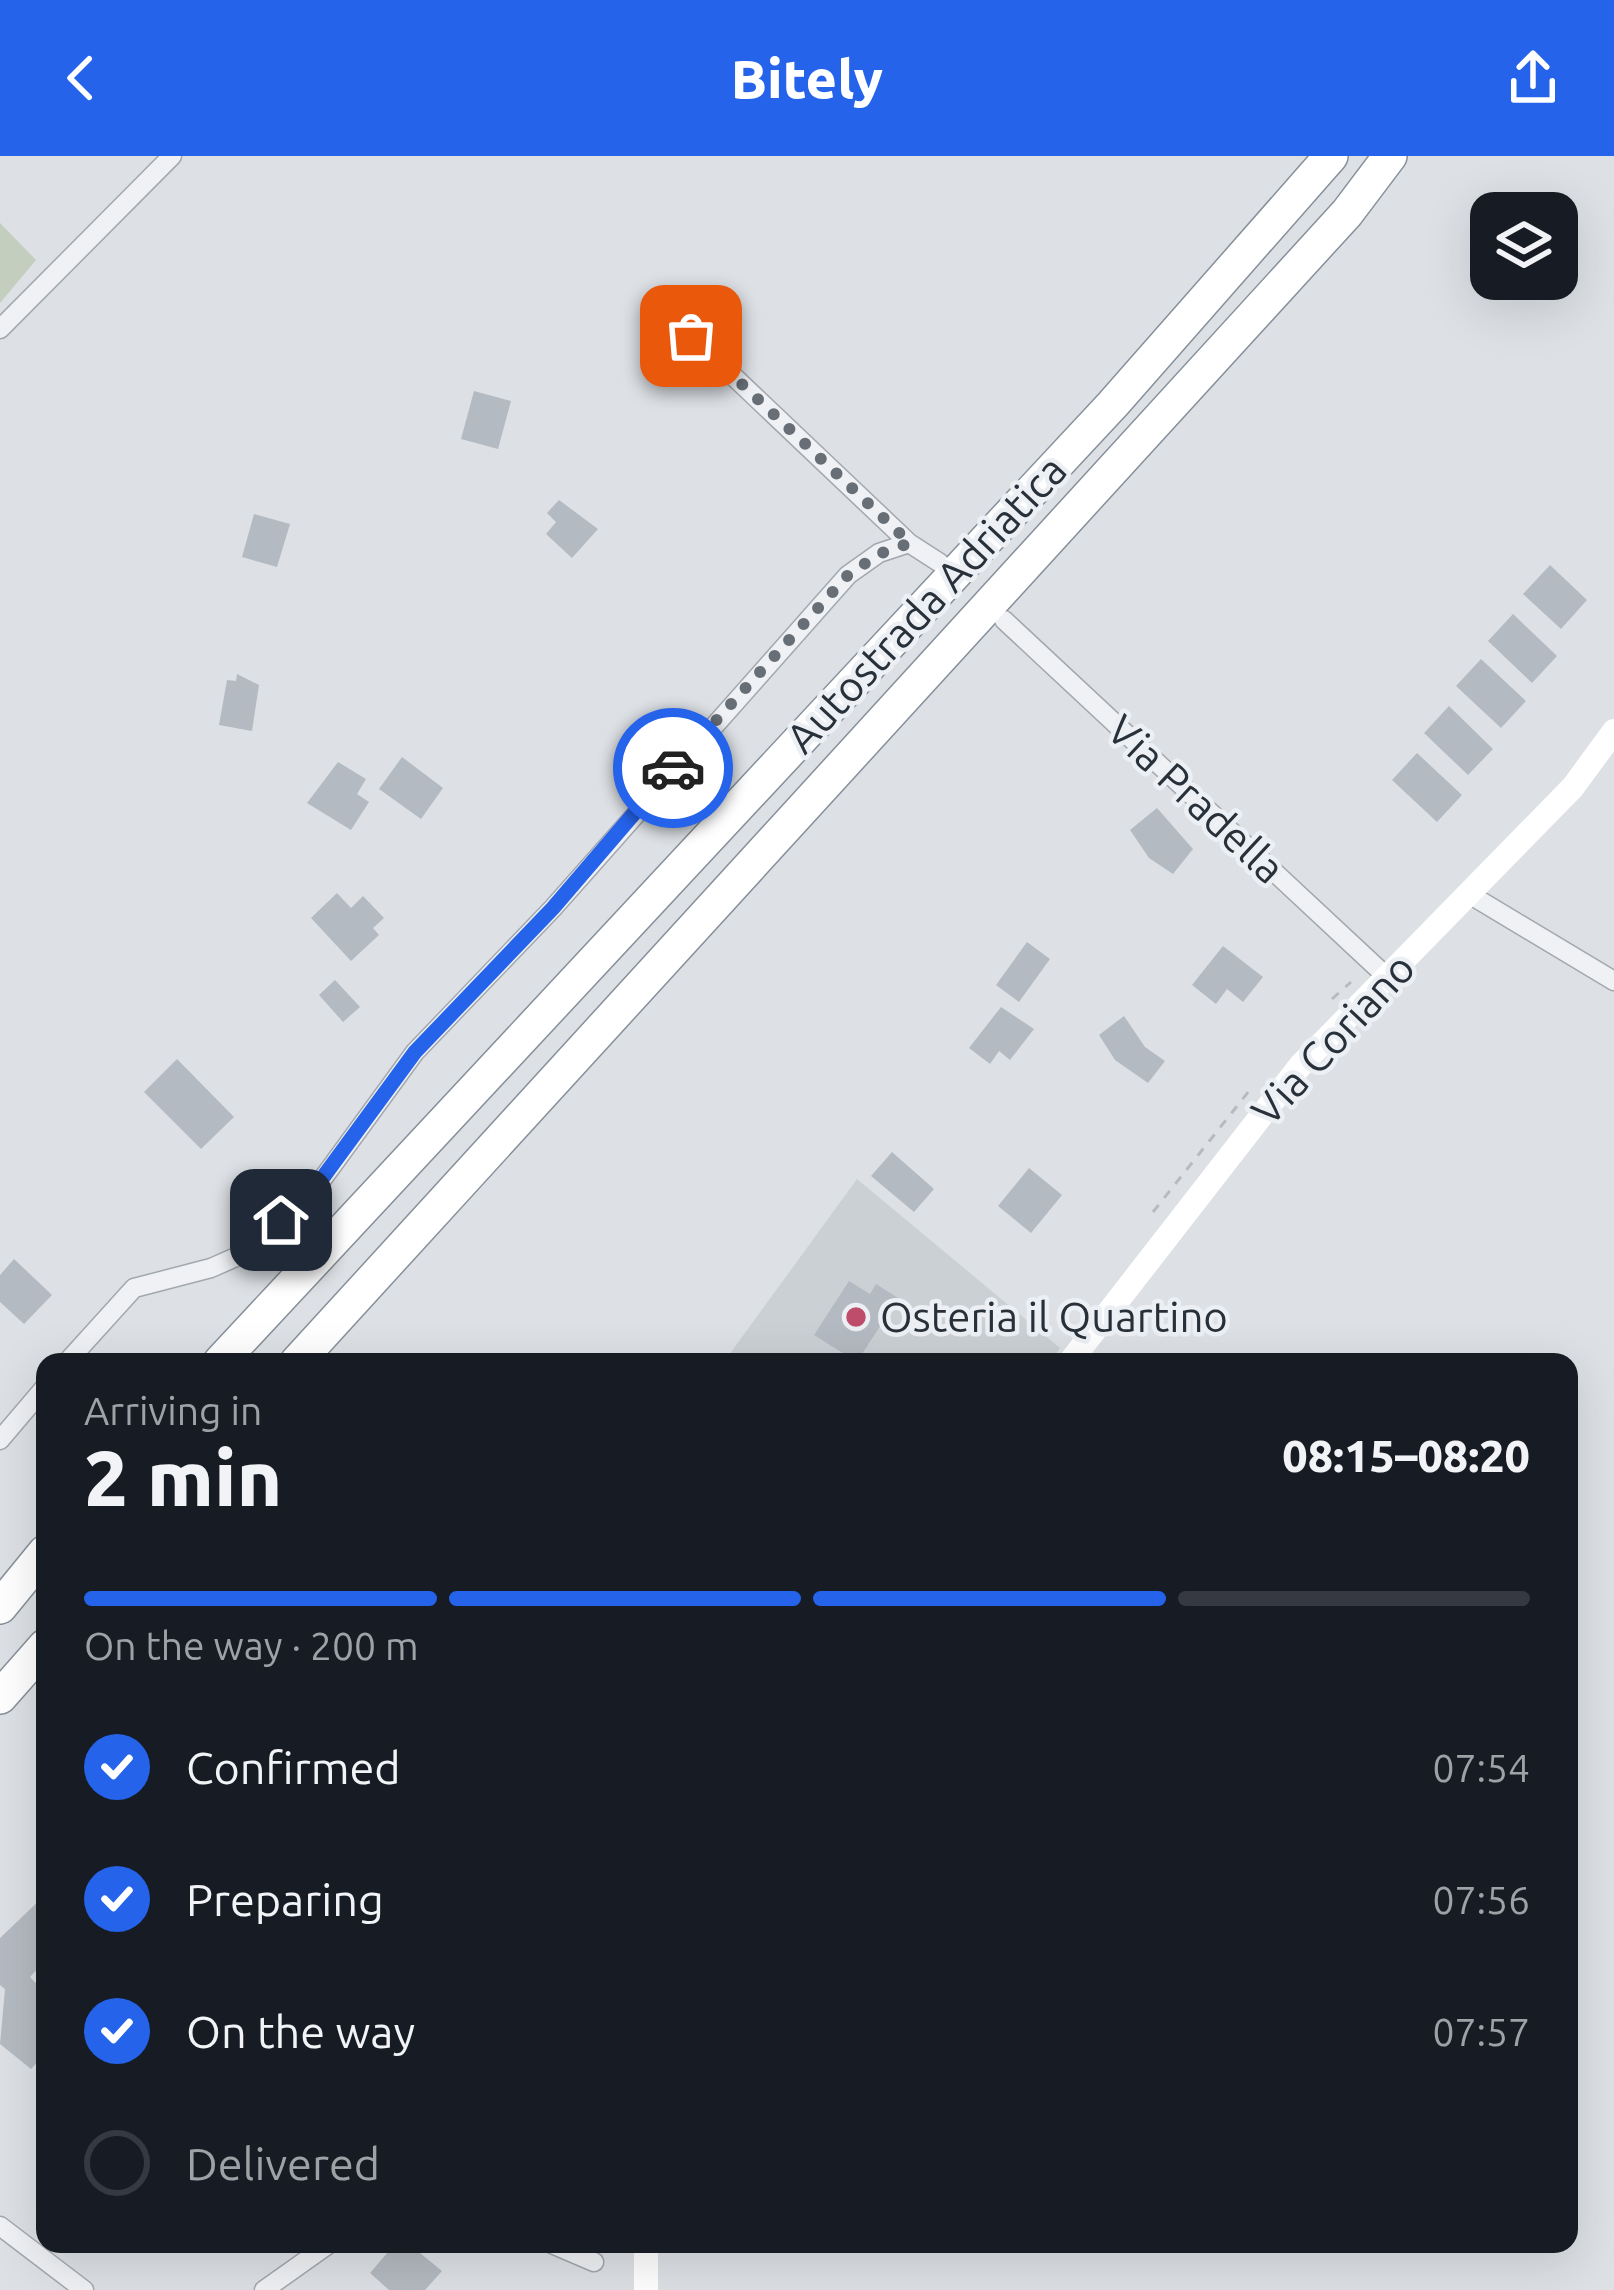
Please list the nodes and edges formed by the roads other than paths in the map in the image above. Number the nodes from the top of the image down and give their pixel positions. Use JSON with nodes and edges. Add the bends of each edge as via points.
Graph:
{"nodes":[{"id":1,"x":172,"y":156,"type":"edge"},
{"id":2,"x":1331,"y":156,"type":"edge"},
{"id":3,"x":1390,"y":156,"type":"edge"},
{"id":4,"x":0,"y":329,"type":"edge"},
{"id":5,"x":691,"y":336,"type":"dead end"},
{"id":6,"x":910,"y":543,"type":"junction"},
{"id":7,"x":940,"y":563,"type":"dead end"},
{"id":8,"x":1004,"y":620,"type":"dead end"},
{"id":9,"x":1614,"y":731,"type":"edge"},
{"id":10,"x":1469,"y":894,"type":"junction"},
{"id":11,"x":1388,"y":978,"type":"junction"},
{"id":12,"x":1614,"y":981,"type":"edge"},
{"id":13,"x":75,"y":1353,"type":"edge"},
{"id":14,"x":228,"y":1353,"type":"edge"},
{"id":15,"x":305,"y":1353,"type":"edge"},
{"id":16,"x":1077,"y":1353,"type":"edge"},
{"id":17,"x":36,"y":1398,"type":"edge"},
{"id":18,"x":0,"y":1440,"type":"edge"},
{"id":19,"x":36,"y":1563,"type":"edge"},
{"id":20,"x":0,"y":1607,"type":"edge"},
{"id":21,"x":36,"y":1656,"type":"edge"},
{"id":22,"x":0,"y":1696,"type":"edge"},
{"id":23,"x":0,"y":2226,"type":"edge"},
{"id":24,"x":316,"y":2253,"type":"edge"},
{"id":25,"x":574,"y":2253,"type":"edge"},
{"id":26,"x":646,"y":2253,"type":"edge"},
{"id":27,"x":594,"y":2262,"type":"dead end"},
{"id":28,"x":84,"y":2290,"type":"edge"},
{"id":29,"x":264,"y":2290,"type":"edge"},
{"id":30,"x":646,"y":2290,"type":"edge"}],
"edges":[{"from":1,"to":4,"type":"street"},
{"from":2,"to":14,"type":"highway","name":"Autostrada Adriatica","via":[[1113,404]]},
{"from":3,"to":15,"type":"highway","name":"Autostrada Adriatica","via":[[1331,231]]},
{"from":5,"to":6,"type":"street"},
{"from":6,"to":7,"type":"street"},
{"from":6,"to":13,"type":"street","via":[[848,575],[415,1052],[321,1180],[281,1220],[245,1253],[134,1288]]},
{"from":8,"to":11,"type":"street","name":"Via Pradella"},
{"from":9,"to":10,"type":"main road","name":"Via Coriano","via":[[1573,787]]},
{"from":10,"to":11,"type":"main road","name":"Via Coriano"},
{"from":10,"to":12,"type":"street"},
{"from":11,"to":16,"type":"main road","name":"Via Coriano","via":[[1300,1066]]},
{"from":17,"to":18,"type":"street"},
{"from":19,"to":20,"type":"highway"},
{"from":21,"to":22,"type":"highway"},
{"from":23,"to":28,"type":"street"},
{"from":24,"to":29,"type":"street"},
{"from":25,"to":27,"type":"street"},
{"from":26,"to":30,"type":"main road"}]}
